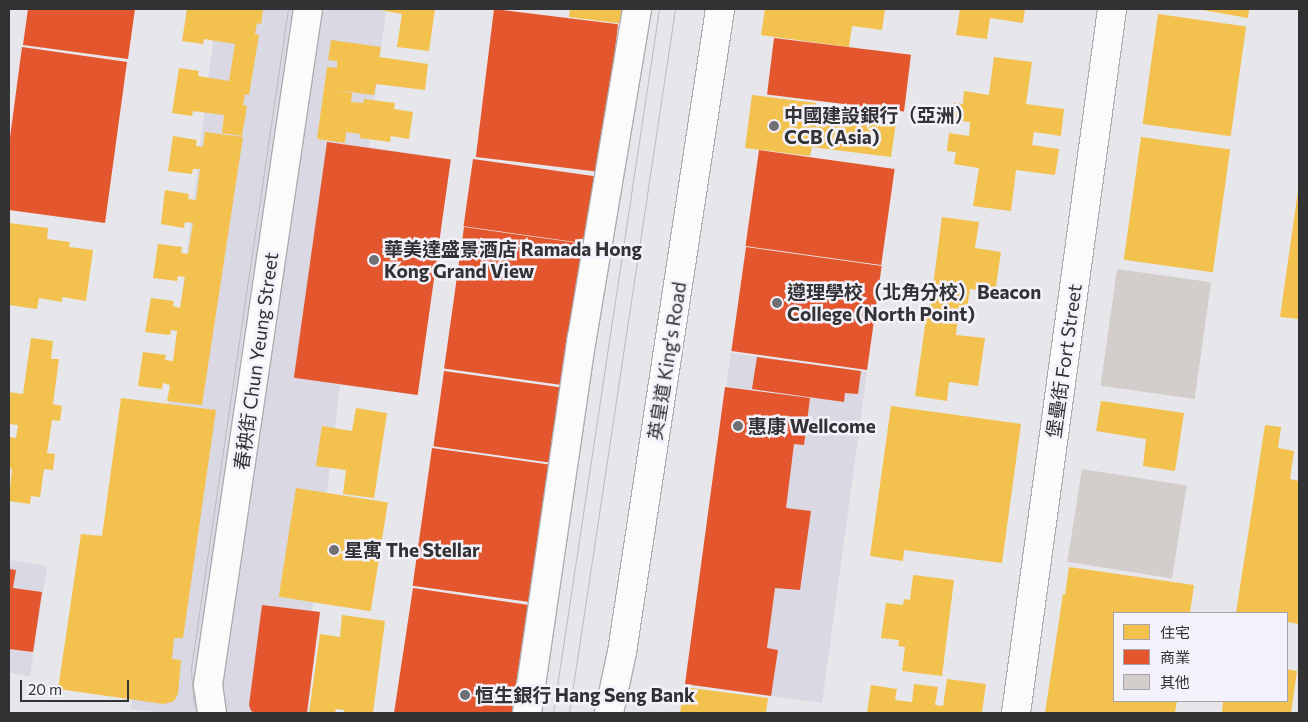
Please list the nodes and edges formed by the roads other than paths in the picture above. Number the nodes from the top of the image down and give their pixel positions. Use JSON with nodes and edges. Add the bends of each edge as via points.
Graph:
{"nodes":[{"id":1,"x":308,"y":9,"type":"edge"},
{"id":2,"x":637,"y":9,"type":"edge"},
{"id":3,"x":720,"y":9,"type":"edge"},
{"id":4,"x":1112,"y":9,"type":"edge"},
{"id":5,"x":212,"y":713,"type":"edge"},
{"id":6,"x":527,"y":713,"type":"edge"},
{"id":7,"x":609,"y":713,"type":"edge"},
{"id":8,"x":1016,"y":713,"type":"edge"}],
"edges":[{"from":1,"to":5,"type":"street","name":"春秧街 Chun Yeung Street","via":[[208,685]]},
{"from":2,"to":6,"type":"street","via":[[582,338]]},
{"from":3,"to":7,"type":"street","name":"英皇道 King's Road","via":[[622,652]]},
{"from":4,"to":8,"type":"street","name":"堡壘街 Fort Street"}]}
